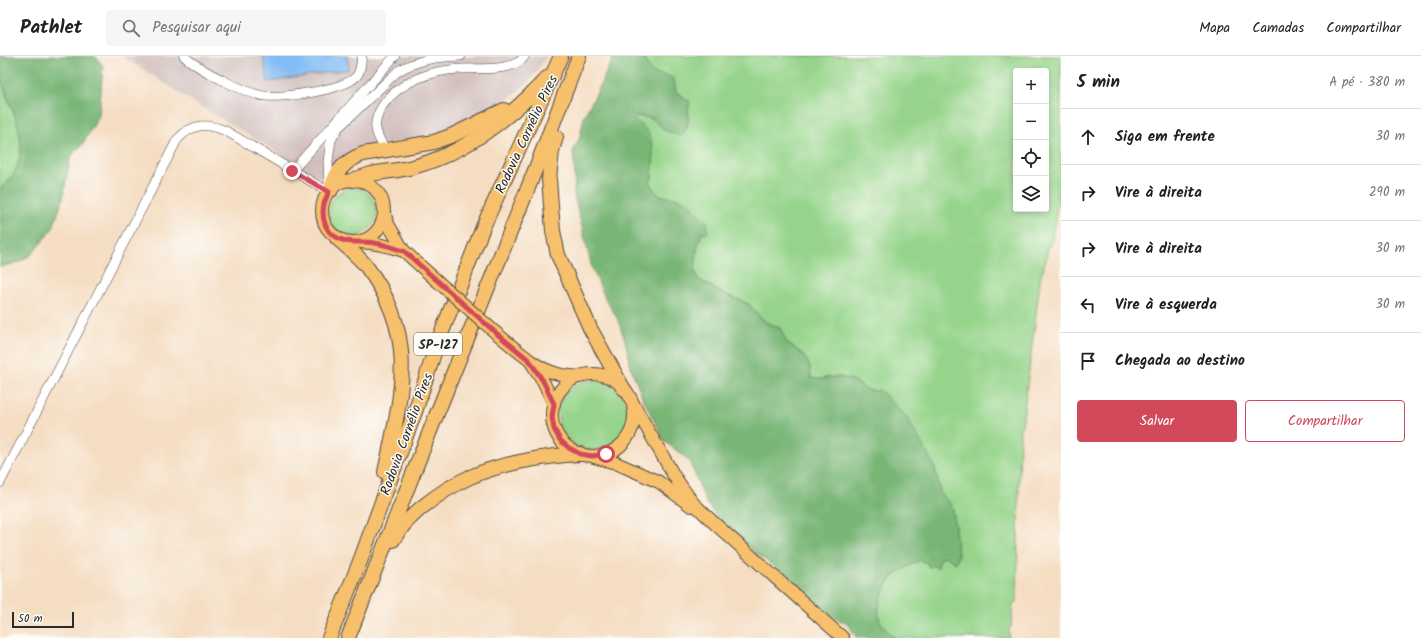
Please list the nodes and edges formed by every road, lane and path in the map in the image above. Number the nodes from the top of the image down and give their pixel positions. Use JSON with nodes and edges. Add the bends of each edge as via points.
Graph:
{"nodes":[{"id":1,"x":184,"y":56,"type":"edge"},
{"id":2,"x":362,"y":56,"type":"edge"},
{"id":3,"x":395,"y":56,"type":"edge"},
{"id":4,"x":461,"y":56,"type":"edge"},
{"id":5,"x":525,"y":56,"type":"edge"},
{"id":6,"x":579,"y":56,"type":"edge"},
{"id":7,"x":561,"y":58,"type":"edge"},
{"id":8,"x":424,"y":60,"type":"junction"},
{"id":9,"x":573,"y":70,"type":"junction"},
{"id":10,"x":358,"y":74,"type":"junction"},
{"id":11,"x":427,"y":75,"type":"junction"},
{"id":12,"x":371,"y":84,"type":"junction"},
{"id":13,"x":534,"y":93,"type":"junction"},
{"id":14,"x":336,"y":126,"type":"junction"},
{"id":15,"x":386,"y":150,"type":"junction"},
{"id":16,"x":292,"y":171,"type":"junction"},
{"id":17,"x":353,"y":180,"type":"junction"},
{"id":18,"x":330,"y":191,"type":"junction"},
{"id":19,"x":384,"y":212,"type":"junction"},
{"id":20,"x":338,"y":238,"type":"junction"},
{"id":21,"x":359,"y":242,"type":"junction"},
{"id":22,"x":404,"y":251,"type":"junction"},
{"id":23,"x":529,"y":360,"type":"junction"},
{"id":24,"x":580,"y":377,"type":"junction"},
{"id":25,"x":627,"y":393,"type":"junction"},
{"id":26,"x":554,"y":404,"type":"junction"},
{"id":27,"x":586,"y":455,"type":"junction"},
{"id":28,"x":0,"y":483,"type":"edge"},
{"id":29,"x":713,"y":522,"type":"junction"},
{"id":30,"x":374,"y":523,"type":"junction"},
{"id":31,"x":372,"y":579,"type":"junction"},
{"id":32,"x":330,"y":638,"type":"edge"},
{"id":33,"x":348,"y":638,"type":"edge"},
{"id":34,"x":843,"y":638,"type":"edge"}],
"edges":[{"from":1,"to":10,"type":"street","via":[[217,77],[244,90],[265,96],[284,96],[338,87],[350,82]]},
{"from":2,"to":10,"type":"street"},
{"from":3,"to":12,"type":"street"},
{"from":4,"to":8,"type":"street"},
{"from":5,"to":11,"type":"street","via":[[510,66],[460,69]]},
{"from":6,"to":9,"type":"highway","name":"Rodovia Cornélio Pires","number":"SP-127"},
{"from":7,"to":13,"type":"highway","via":[[549,77]]},
{"from":7,"to":30,"type":"highway","name":"Rodovia Cornélio Pires","number":"SP-127","via":[[483,227],[436,347]]},
{"from":8,"to":11,"type":"street"},
{"from":8,"to":14,"type":"street","via":[[398,71]]},
{"from":9,"to":25,"type":"highway","via":[[552,151],[549,180],[553,231],[558,255],[590,328]]},
{"from":9,"to":31,"type":"highway","name":"Rodovia Cornélio Pires","number":"SP-127"},
{"from":10,"to":12,"type":"street"},
{"from":11,"to":15,"type":"street","via":[[396,90],[380,109],[375,129]]},
{"from":12,"to":14,"type":"street"},
{"from":13,"to":15,"type":"highway","via":[[453,135],[434,142]]},
{"from":13,"to":17,"type":"highway","via":[[471,144],[440,159]]},
{"from":14,"to":16,"type":"street"},
{"from":14,"to":18,"type":"street","via":[[328,161]]},
{"from":15,"to":18,"type":"highway","via":[[363,154],[350,160],[340,168]]},
{"from":16,"to":18,"type":"street"},
{"from":16,"to":28,"type":"street","via":[[214,126],[202,125],[181,135]]},
{"from":17,"to":18,"type":"main road","via":[[336,185]]},
{"from":17,"to":19,"type":"main road","via":[[372,186],[379,194]]},
{"from":18,"to":20,"type":"main road","via":[[324,200],[322,211],[329,231]]},
{"from":19,"to":21,"type":"main road","via":[[377,232]]},
{"from":19,"to":22,"type":"main road"},
{"from":20,"to":21,"type":"main road"},
{"from":20,"to":30,"type":"highway","via":[[365,265],[380,286],[392,308],[399,332],[403,366],[400,402]]},
{"from":21,"to":22,"type":"main road","via":[[374,242]]},
{"from":22,"to":23,"type":"main road","bridge":true},
{"from":23,"to":24,"type":"main road","via":[[559,374]]},
{"from":23,"to":26,"type":"main road"},
{"from":24,"to":25,"type":"main road","via":[[604,376]]},
{"from":24,"to":26,"type":"main road","via":[[568,383],[559,392]]},
{"from":25,"to":27,"type":"main road","via":[[634,411],[633,425],[628,437],[618,448],[606,454]]},
{"from":25,"to":29,"type":"main road","via":[[674,476],[694,503]]},
{"from":26,"to":27,"type":"main road","via":[[552,417],[554,429],[560,440],[569,448]]},
{"from":27,"to":29,"type":"main road","via":[[616,463],[659,482]]},
{"from":27,"to":31,"type":"highway","via":[[542,457],[496,468],[450,488],[409,519],[397,533]]},
{"from":29,"to":34,"type":"main road"},
{"from":30,"to":32,"type":"highway","name":"Rodovia Cornélio Pires","number":"SP-127"},
{"from":31,"to":33,"type":"highway","name":"Rodovia Cornélio Pires","number":"SP-127"}]}
